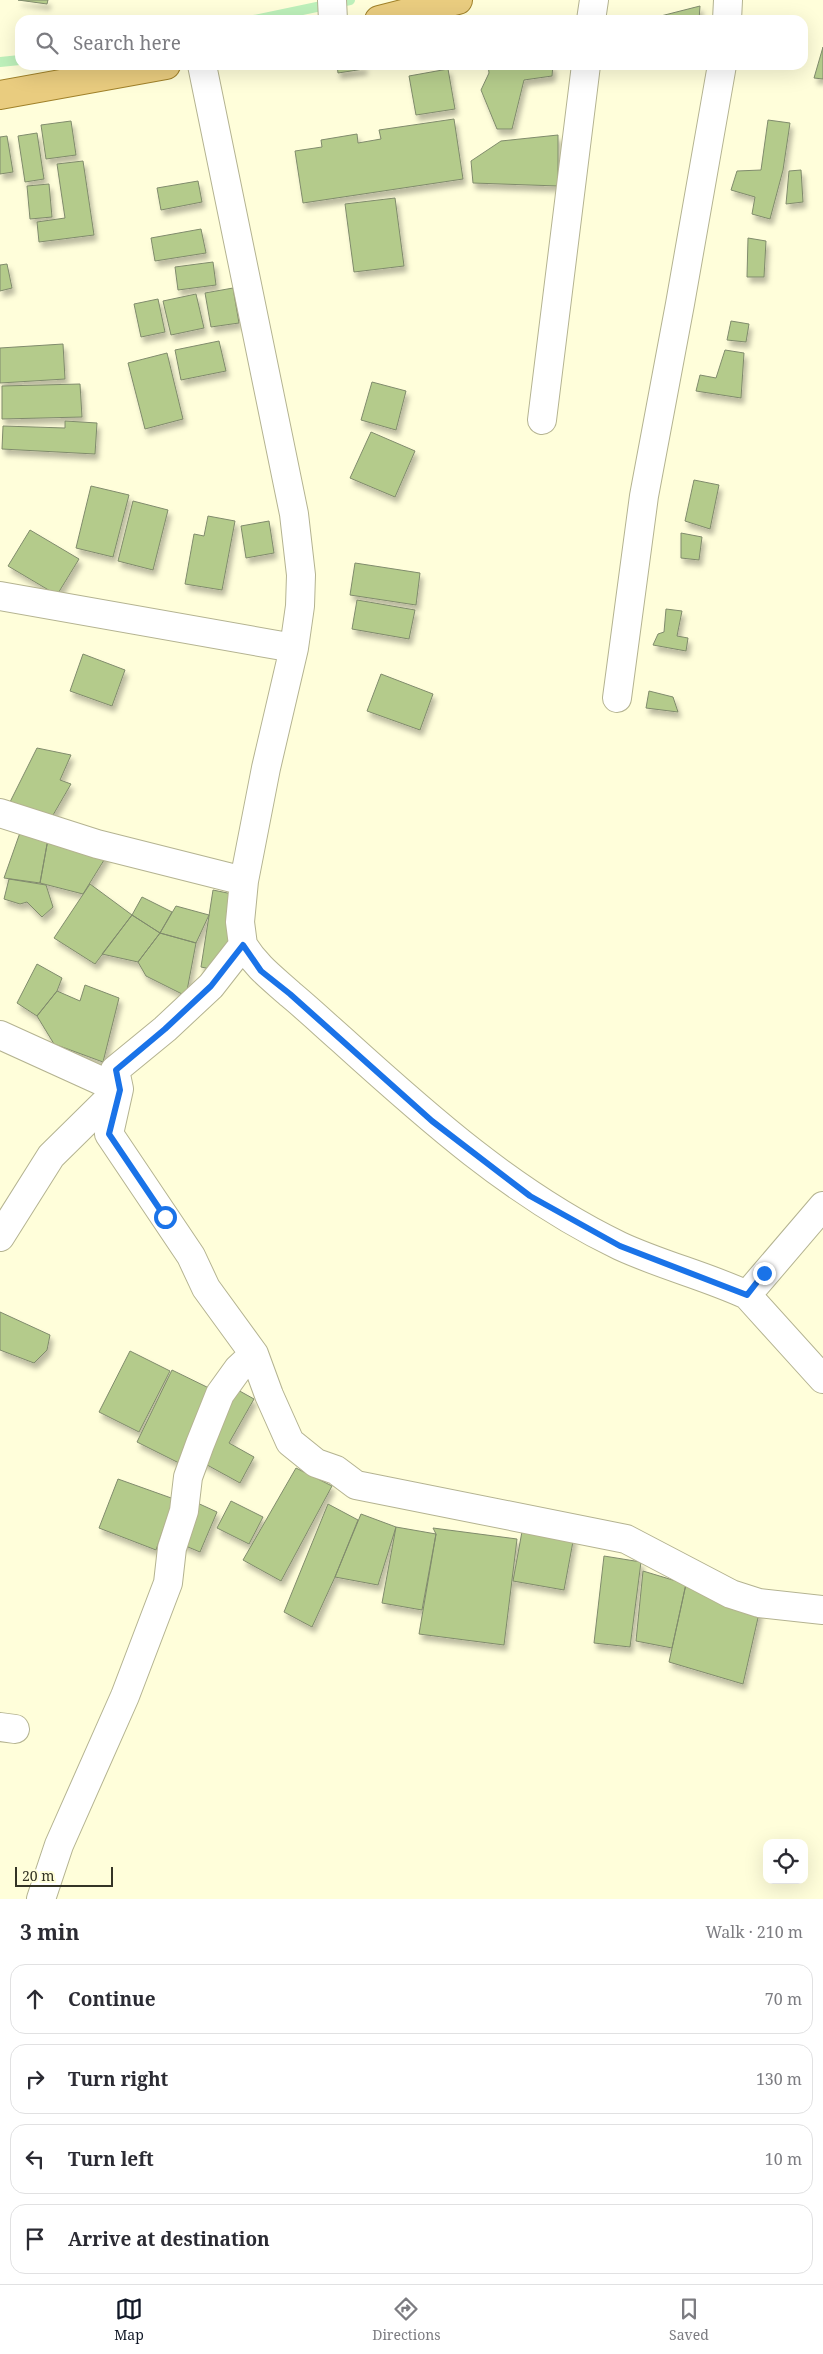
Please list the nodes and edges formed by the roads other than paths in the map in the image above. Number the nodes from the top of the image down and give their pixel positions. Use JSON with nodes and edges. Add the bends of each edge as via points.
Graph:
{"nodes":[{"id":1,"x":458,"y":0,"type":"edge"},
{"id":2,"x":594,"y":0,"type":"edge"},
{"id":3,"x":728,"y":0,"type":"edge"},
{"id":4,"x":399,"y":15,"type":"edge"},
{"id":5,"x":592,"y":15,"type":"edge"},
{"id":6,"x":727,"y":15,"type":"edge"},
{"id":7,"x":138,"y":70,"type":"edge"},
{"id":8,"x":203,"y":70,"type":"edge"},
{"id":9,"x":585,"y":70,"type":"edge"},
{"id":10,"x":721,"y":70,"type":"edge"},
{"id":11,"x":0,"y":95,"type":"edge"},
{"id":12,"x":542,"y":420,"type":"dead end"},
{"id":13,"x":0,"y":596,"type":"edge"},
{"id":14,"x":294,"y":648,"type":"junction"},
{"id":15,"x":617,"y":698,"type":"dead end"},
{"id":16,"x":0,"y":814,"type":"edge"},
{"id":17,"x":244,"y":881,"type":"junction"},
{"id":18,"x":243,"y":945,"type":"junction"},
{"id":19,"x":0,"y":1035,"type":"edge"},
{"id":20,"x":120,"y":1090,"type":"junction"},
{"id":21,"x":823,"y":1206,"type":"edge"},
{"id":22,"x":0,"y":1237,"type":"edge"},
{"id":23,"x":747,"y":1295,"type":"junction"},
{"id":24,"x":254,"y":1354,"type":"junction"},
{"id":25,"x":823,"y":1379,"type":"edge"},
{"id":26,"x":823,"y":1610,"type":"edge"},
{"id":27,"x":41,"y":1899,"type":"edge"}],
"edges":[{"from":1,"to":4,"type":"main road"},
{"from":2,"to":5,"type":"street"},
{"from":3,"to":6,"type":"street"},
{"from":7,"to":11,"type":"main road"},
{"from":8,"to":14,"type":"street","via":[[294,514],[301,575]]},
{"from":9,"to":12,"type":"street"},
{"from":10,"to":15,"type":"street","via":[[644,496]]},
{"from":13,"to":14,"type":"street"},
{"from":14,"to":17,"type":"street"},
{"from":16,"to":17,"type":"street","via":[[97,844]]},
{"from":17,"to":18,"type":"street","via":[[240,922]]},
{"from":18,"to":20,"type":"street","via":[[211,986],[116,1070]]},
{"from":18,"to":23,"type":"street","via":[[261,971],[432,1121],[530,1196],[620,1246]]},
{"from":19,"to":20,"type":"street"},
{"from":20,"to":22,"type":"street","via":[[51,1156]]},
{"from":20,"to":24,"type":"street","via":[[109,1134],[191,1256],[206,1288]]},
{"from":21,"to":23,"type":"street"},
{"from":23,"to":25,"type":"street"},
{"from":24,"to":26,"type":"street","via":[[290,1442],[316,1462],[336,1470],[356,1485],[626,1539],[731,1594],[759,1603]]},
{"from":24,"to":27,"type":"street","via":[[220,1394],[200,1444],[188,1477],[184,1511],[172,1548],[168,1583],[125,1696],[59,1845]]}]}
